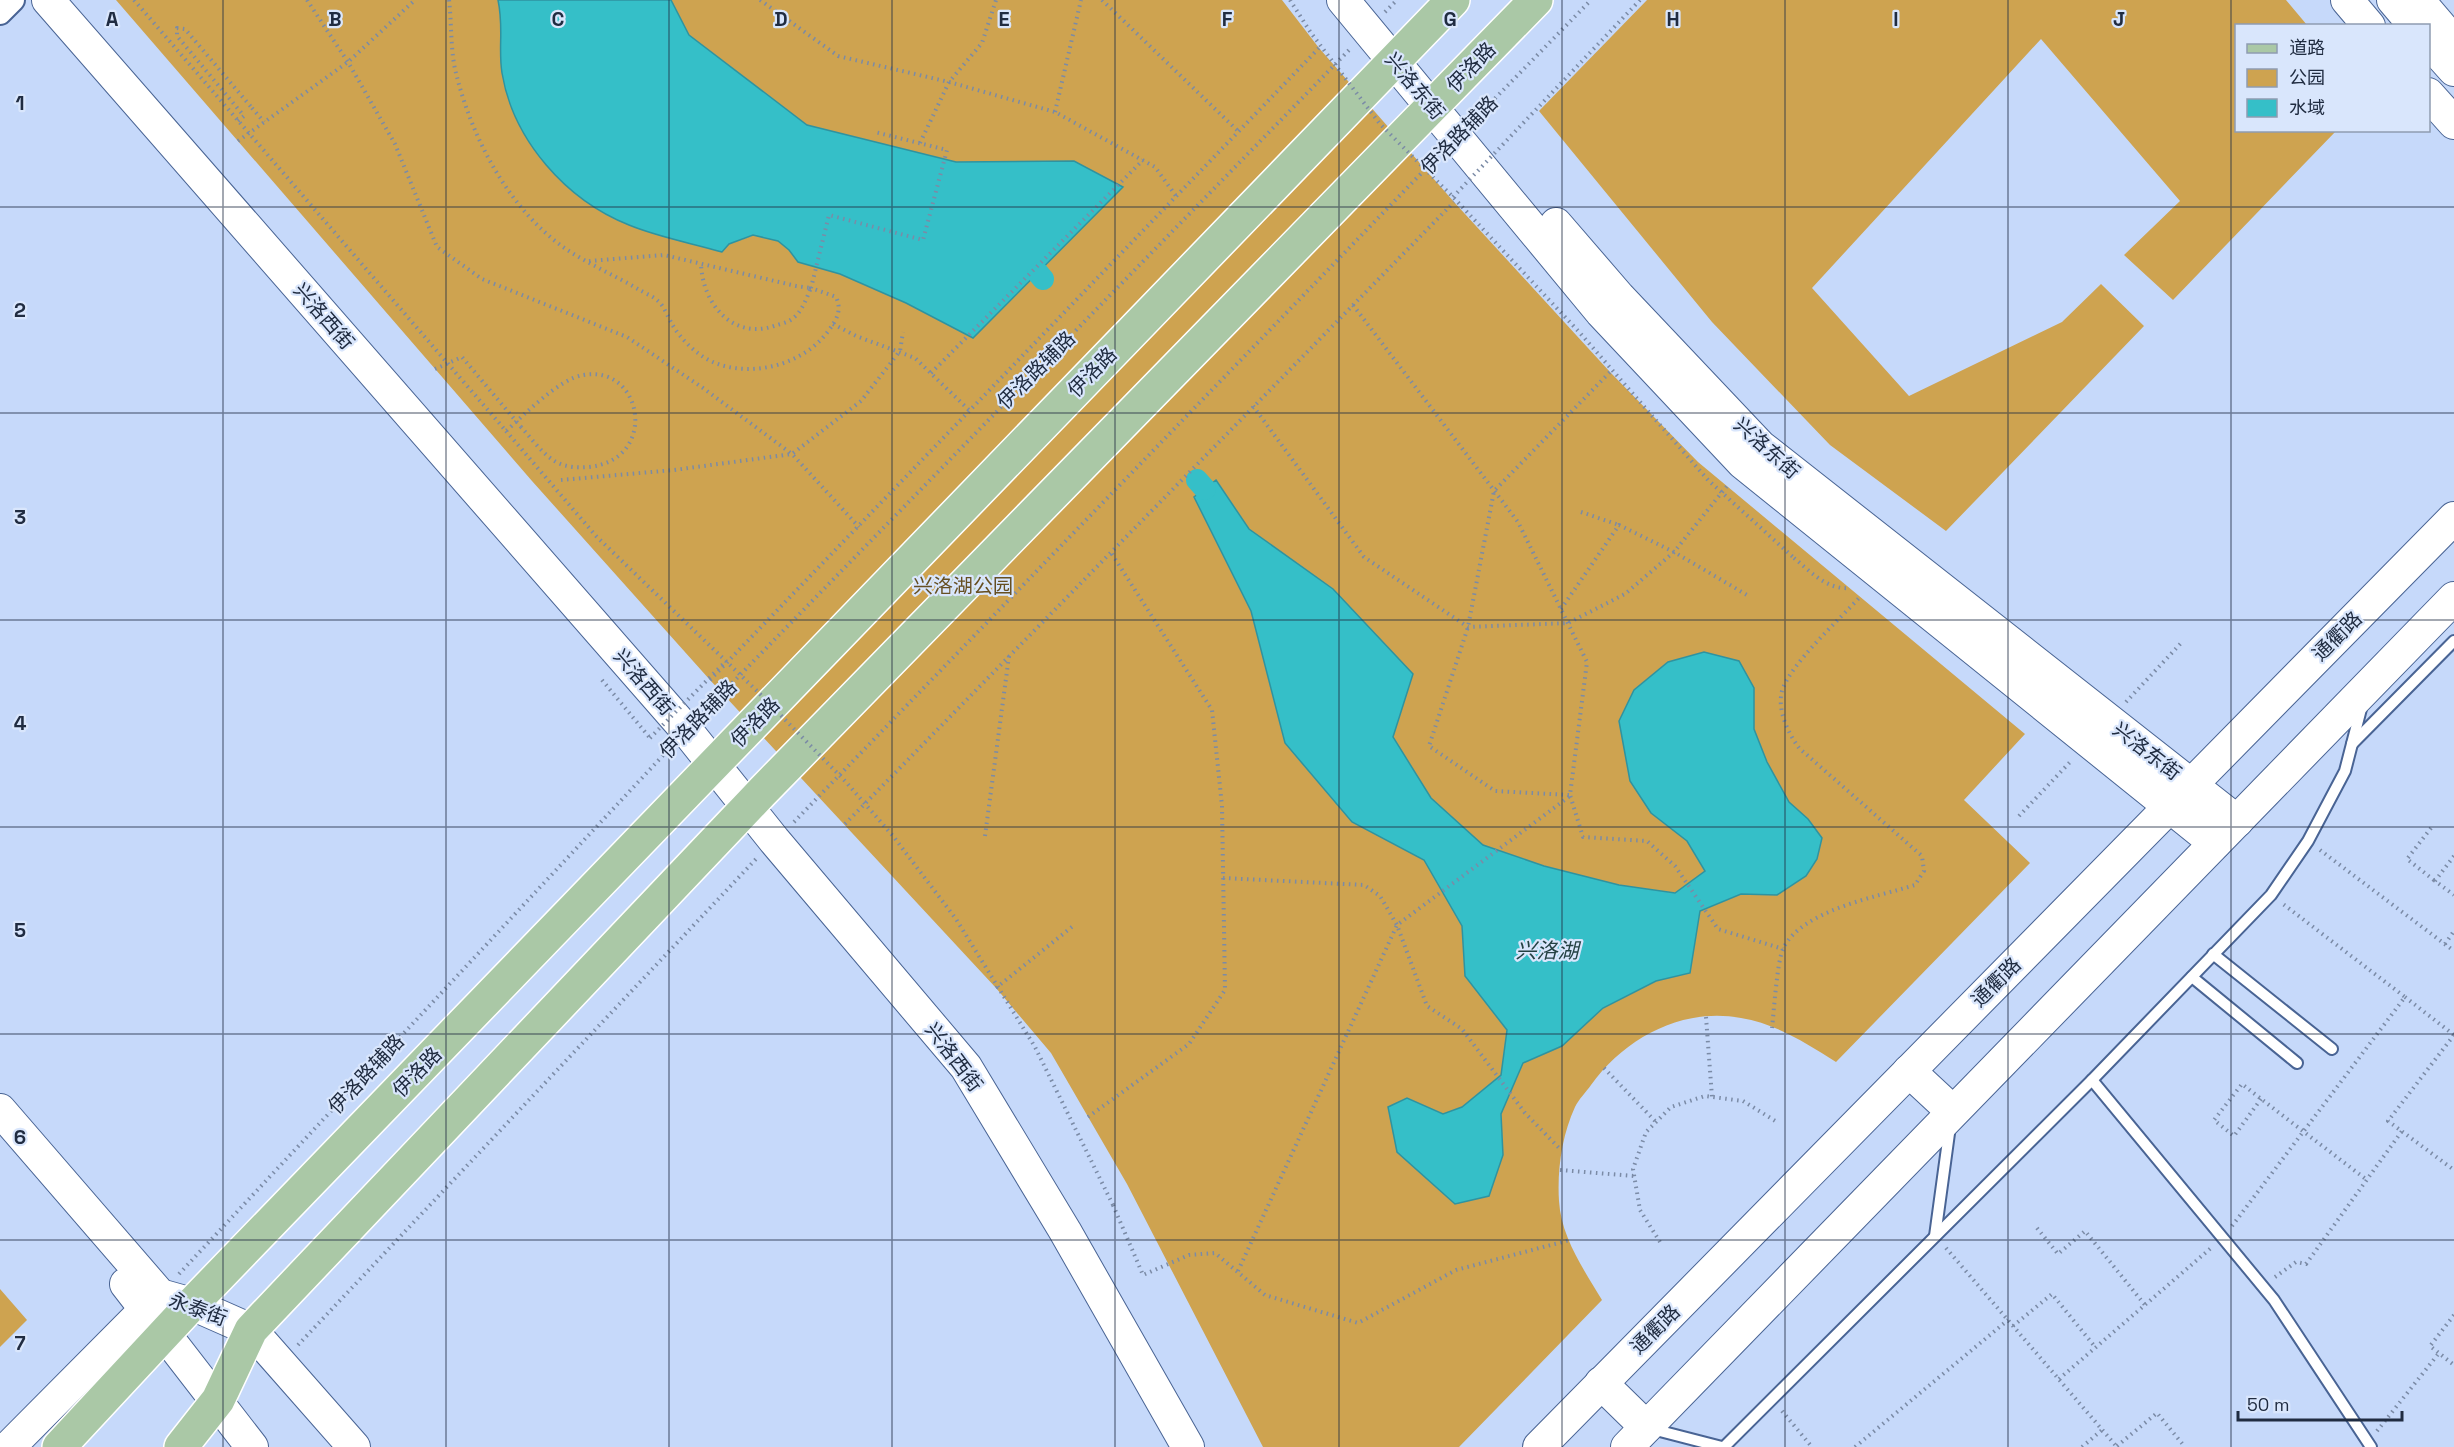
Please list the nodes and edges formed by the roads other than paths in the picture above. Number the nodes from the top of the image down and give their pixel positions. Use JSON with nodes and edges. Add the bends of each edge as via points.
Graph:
{"nodes":[{"id":1,"x":13,"y":0,"type":"edge"},
{"id":2,"x":48,"y":0,"type":"edge"},
{"id":3,"x":72,"y":0,"type":"edge"},
{"id":4,"x":1343,"y":0,"type":"edge"},
{"id":5,"x":1453,"y":0,"type":"edge"},
{"id":6,"x":1536,"y":0,"type":"edge"},
{"id":7,"x":2347,"y":0,"type":"edge"},
{"id":8,"x":2393,"y":0,"type":"edge"},
{"id":9,"x":2418,"y":0,"type":"edge"},
{"id":10,"x":1379,"y":11,"type":"edge"},
{"id":11,"x":0,"y":13,"type":"edge"},
{"id":12,"x":2367,"y":24,"type":"edge"},
{"id":13,"x":2413,"y":24,"type":"edge"},
{"id":14,"x":2454,"y":42,"type":"edge"},
{"id":15,"x":2430,"y":43,"type":"edge"},
{"id":16,"x":1400,"y":54,"type":"junction"},
{"id":17,"x":2454,"y":70,"type":"edge"},
{"id":18,"x":2430,"y":95,"type":"edge"},
{"id":19,"x":1438,"y":100,"type":"junction"},
{"id":20,"x":2454,"y":123,"type":"edge"},
{"id":21,"x":1463,"y":130,"type":"junction"},
{"id":22,"x":2454,"y":518,"type":"edge"},
{"id":23,"x":2454,"y":598,"type":"edge"},
{"id":24,"x":2454,"y":641,"type":"edge"},
{"id":25,"x":2366,"y":690,"type":"junction"},
{"id":26,"x":693,"y":724,"type":"junction"},
{"id":27,"x":2352,"y":745,"type":"junction"},
{"id":28,"x":721,"y":758,"type":"junction"},
{"id":29,"x":2191,"y":785,"type":"junction"},
{"id":30,"x":754,"y":800,"type":"junction"},
{"id":31,"x":2169,"y":807,"type":"junction"},
{"id":32,"x":2237,"y":821,"type":"junction"},
{"id":33,"x":781,"y":835,"type":"junction"},
{"id":34,"x":2215,"y":843,"type":"junction"},
{"id":35,"x":2213,"y":954,"type":"junction"},
{"id":36,"x":2192,"y":977,"type":"junction"},
{"id":37,"x":2332,"y":1049,"type":"dead end"},
{"id":38,"x":2297,"y":1063,"type":"dead end"},
{"id":39,"x":1909,"y":1071,"type":"junction"},
{"id":40,"x":2092,"y":1080,"type":"junction"},
{"id":41,"x":0,"y":1110,"type":"edge"},
{"id":42,"x":1952,"y":1111,"type":"junction"},
{"id":43,"x":0,"y":1139,"type":"edge"},
{"id":44,"x":1935,"y":1236,"type":"junction"},
{"id":45,"x":192,"y":1304,"type":"junction"},
{"id":46,"x":157,"y":1312,"type":"junction"},
{"id":47,"x":251,"y":1330,"type":"junction"},
{"id":48,"x":1601,"y":1383,"type":"junction"},
{"id":49,"x":218,"y":1400,"type":"junction"},
{"id":50,"x":1637,"y":1437,"type":"edge"},
{"id":51,"x":2369,"y":1445,"type":"edge"},
{"id":52,"x":9,"y":1447,"type":"edge"},
{"id":53,"x":59,"y":1447,"type":"edge"},
{"id":54,"x":170,"y":1447,"type":"edge"},
{"id":55,"x":181,"y":1447,"type":"edge"},
{"id":56,"x":252,"y":1447,"type":"edge"},
{"id":57,"x":263,"y":1447,"type":"edge"},
{"id":58,"x":354,"y":1447,"type":"edge"},
{"id":59,"x":1188,"y":1447,"type":"edge"},
{"id":60,"x":1209,"y":1447,"type":"edge"},
{"id":61,"x":1539,"y":1447,"type":"edge"},
{"id":62,"x":1723,"y":1447,"type":"edge"}],
"edges":[{"from":1,"to":11,"type":"street"},
{"from":2,"to":26,"type":"street","name":"兴洛西街"},
{"from":3,"to":26,"type":"street","name":"兴洛西街"},
{"from":4,"to":10,"type":"street","name":"兴洛东街"},
{"from":5,"to":16,"type":"main road","name":"伊洛路"},
{"from":6,"to":19,"type":"main road","name":"伊洛路"},
{"from":7,"to":12,"type":"street"},
{"from":8,"to":13,"type":"street"},
{"from":9,"to":14,"type":"street"},
{"from":10,"to":16,"type":"street","name":"兴洛东街"},
{"from":15,"to":17,"type":"street"},
{"from":16,"to":19,"type":"street","name":"兴洛东街"},
{"from":16,"to":28,"type":"main road","name":"伊洛路"},
{"from":18,"to":20,"type":"street"},
{"from":19,"to":21,"type":"street","name":"兴洛东街"},
{"from":19,"to":30,"type":"main road","name":"伊洛路"},
{"from":21,"to":29,"type":"street","name":"兴洛东街","via":[[1760,446]]},
{"from":21,"to":31,"type":"street","name":"兴洛东街","via":[[1601,312],[1743,463]]},
{"from":22,"to":29,"type":"street","name":"通衢路"},
{"from":23,"to":25,"type":"street"},
{"from":24,"to":27,"type":"lane"},
{"from":25,"to":27,"type":"lane"},
{"from":25,"to":32,"type":"street"},
{"from":26,"to":28,"type":"street","name":"兴洛西街"},
{"from":27,"to":35,"type":"lane","via":[[2345,771],[2308,841],[2271,895]]},
{"from":28,"to":30,"type":"street","name":"兴洛西街"},
{"from":28,"to":45,"type":"main road","name":"伊洛路"},
{"from":29,"to":31,"type":"street","name":"通衢路"},
{"from":29,"to":32,"type":"street","name":"兴洛东街"},
{"from":30,"to":33,"type":"street","name":"兴洛西街"},
{"from":30,"to":47,"type":"main road","name":"伊洛路"},
{"from":31,"to":34,"type":"street","name":"兴洛东街"},
{"from":31,"to":39,"type":"street","name":"通衢路"},
{"from":32,"to":34,"type":"street"},
{"from":33,"to":59,"type":"street","name":"兴洛西街","via":[[966,1068]]},
{"from":33,"to":60,"type":"street","name":"兴洛西街","via":[[981,1057],[1081,1222]]},
{"from":34,"to":42,"type":"street"},
{"from":35,"to":36,"type":"lane"},
{"from":35,"to":37,"type":"lane"},
{"from":36,"to":38,"type":"lane"},
{"from":36,"to":40,"type":"lane"},
{"from":39,"to":42,"type":"street"},
{"from":39,"to":48,"type":"street","name":"通衢路"},
{"from":40,"to":44,"type":"lane"},
{"from":40,"to":51,"type":"lane","via":[[2263,1286]]},
{"from":41,"to":46,"type":"street","name":"永泰街"},
{"from":42,"to":44,"type":"lane"},
{"from":42,"to":50,"type":"street"},
{"from":43,"to":46,"type":"street","name":"永泰街"},
{"from":44,"to":62,"type":"lane"},
{"from":45,"to":46,"type":"main road","name":"伊洛路"},
{"from":45,"to":47,"type":"street","name":"永泰街"},
{"from":46,"to":49,"type":"street","name":"永泰街"},
{"from":46,"to":52,"type":"street"},
{"from":46,"to":53,"type":"main road","name":"伊洛路"},
{"from":47,"to":49,"type":"main road","name":"伊洛路"},
{"from":47,"to":58,"type":"street","name":"永泰街"},
{"from":48,"to":50,"type":"street"},
{"from":48,"to":61,"type":"street","name":"通衢路"},
{"from":49,"to":54,"type":"main road"},
{"from":49,"to":55,"type":"main road","name":"伊洛路"},
{"from":49,"to":56,"type":"street","name":"永泰街"},
{"from":49,"to":57,"type":"street"},
{"from":50,"to":62,"type":"lane"}]}
